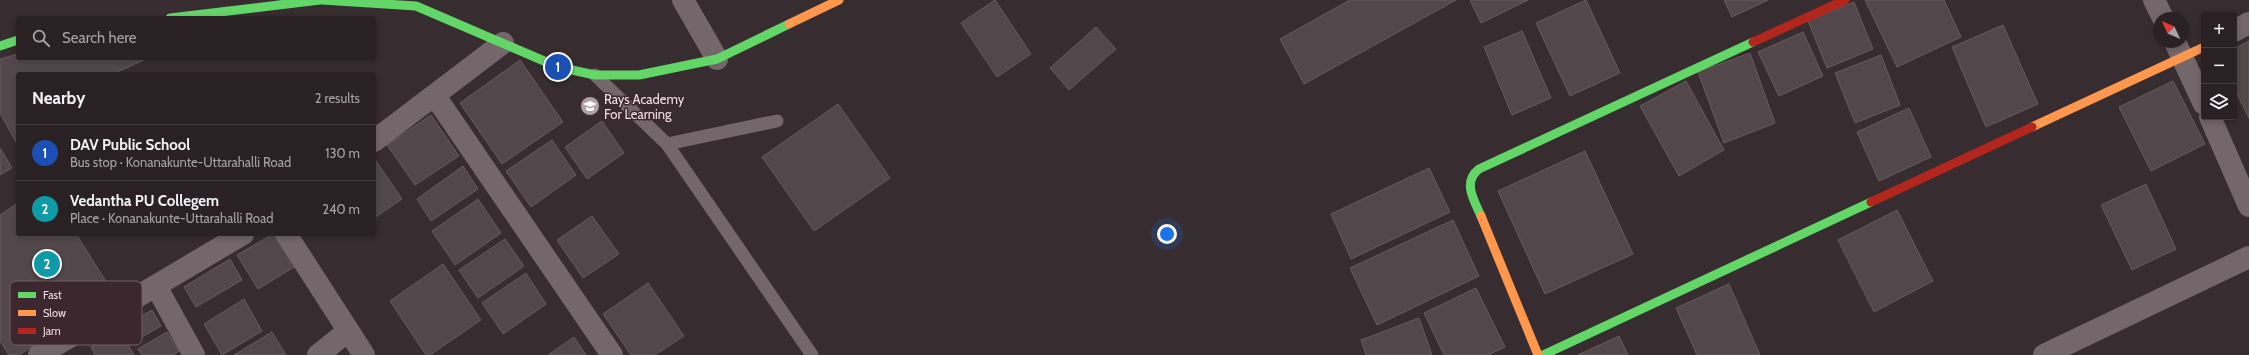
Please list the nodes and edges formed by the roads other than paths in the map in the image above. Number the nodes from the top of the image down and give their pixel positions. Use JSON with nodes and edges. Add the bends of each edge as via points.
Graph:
{"nodes":[{"id":1,"x":321,"y":0,"type":"edge"},
{"id":2,"x":683,"y":0,"type":"edge"},
{"id":3,"x":839,"y":0,"type":"edge"},
{"id":4,"x":1845,"y":0,"type":"edge"},
{"id":5,"x":2154,"y":0,"type":"edge"},
{"id":6,"x":227,"y":6,"type":"edge"},
{"id":7,"x":2160,"y":12,"type":"edge"},
{"id":8,"x":180,"y":16,"type":"edge"},
{"id":9,"x":2249,"y":23,"type":"edge"},
{"id":10,"x":2237,"y":29,"type":"edge"},
{"id":11,"x":16,"y":41,"type":"edge"},
{"id":12,"x":503,"y":43,"type":"junction"},
{"id":13,"x":0,"y":46,"type":"edge"},
{"id":14,"x":2201,"y":47,"type":"edge"},
{"id":15,"x":2180,"y":50,"type":"edge"},
{"id":16,"x":717,"y":59,"type":"junction"},
{"id":17,"x":595,"y":75,"type":"junction"},
{"id":18,"x":435,"y":96,"type":"junction"},
{"id":19,"x":2201,"y":97,"type":"edge"},
{"id":20,"x":2211,"y":120,"type":"edge"},
{"id":21,"x":777,"y":121,"type":"dead end"},
{"id":22,"x":376,"y":140,"type":"edge"},
{"id":23,"x":667,"y":144,"type":"junction"},
{"id":24,"x":2249,"y":206,"type":"edge"},
{"id":25,"x":236,"y":236,"type":"edge"},
{"id":26,"x":287,"y":236,"type":"edge"},
{"id":27,"x":2249,"y":258,"type":"edge"},
{"id":28,"x":156,"y":286,"type":"junction"},
{"id":29,"x":142,"y":296,"type":"edge"},
{"id":30,"x":348,"y":331,"type":"junction"},
{"id":31,"x":64,"y":349,"type":"edge"},
{"id":32,"x":39,"y":355,"type":"edge"},
{"id":33,"x":194,"y":355,"type":"edge"},
{"id":34,"x":318,"y":355,"type":"edge"},
{"id":35,"x":364,"y":355,"type":"edge"},
{"id":36,"x":612,"y":355,"type":"edge"},
{"id":37,"x":812,"y":355,"type":"edge"},
{"id":38,"x":1538,"y":355,"type":"edge"},
{"id":39,"x":1543,"y":355,"type":"edge"},
{"id":40,"x":2044,"y":355,"type":"edge"}],
"edges":[{"from":1,"to":6,"type":"street"},
{"from":1,"to":12,"type":"street","via":[[416,6]]},
{"from":2,"to":16,"type":"street"},
{"from":3,"to":16,"type":"street"},
{"from":4,"to":38,"type":"street","via":[[1473,173],[1469,187]]},
{"from":5,"to":7,"type":"street"},
{"from":6,"to":8,"type":"street"},
{"from":9,"to":10,"type":"street"},
{"from":11,"to":13,"type":"street"},
{"from":12,"to":17,"type":"street","via":[[558,67]]},
{"from":12,"to":18,"type":"street"},
{"from":14,"to":15,"type":"street"},
{"from":15,"to":19,"type":"street"},
{"from":15,"to":39,"type":"street"},
{"from":16,"to":17,"type":"street","via":[[640,75]]},
{"from":17,"to":23,"type":"lane"},
{"from":18,"to":22,"type":"street"},
{"from":18,"to":36,"type":"street"},
{"from":20,"to":24,"type":"street"},
{"from":21,"to":23,"type":"lane"},
{"from":23,"to":37,"type":"lane"},
{"from":25,"to":28,"type":"street"},
{"from":26,"to":30,"type":"street"},
{"from":27,"to":40,"type":"street"},
{"from":28,"to":29,"type":"street"},
{"from":28,"to":33,"type":"street"},
{"from":30,"to":34,"type":"street"},
{"from":30,"to":35,"type":"street"},
{"from":31,"to":32,"type":"street"}]}
